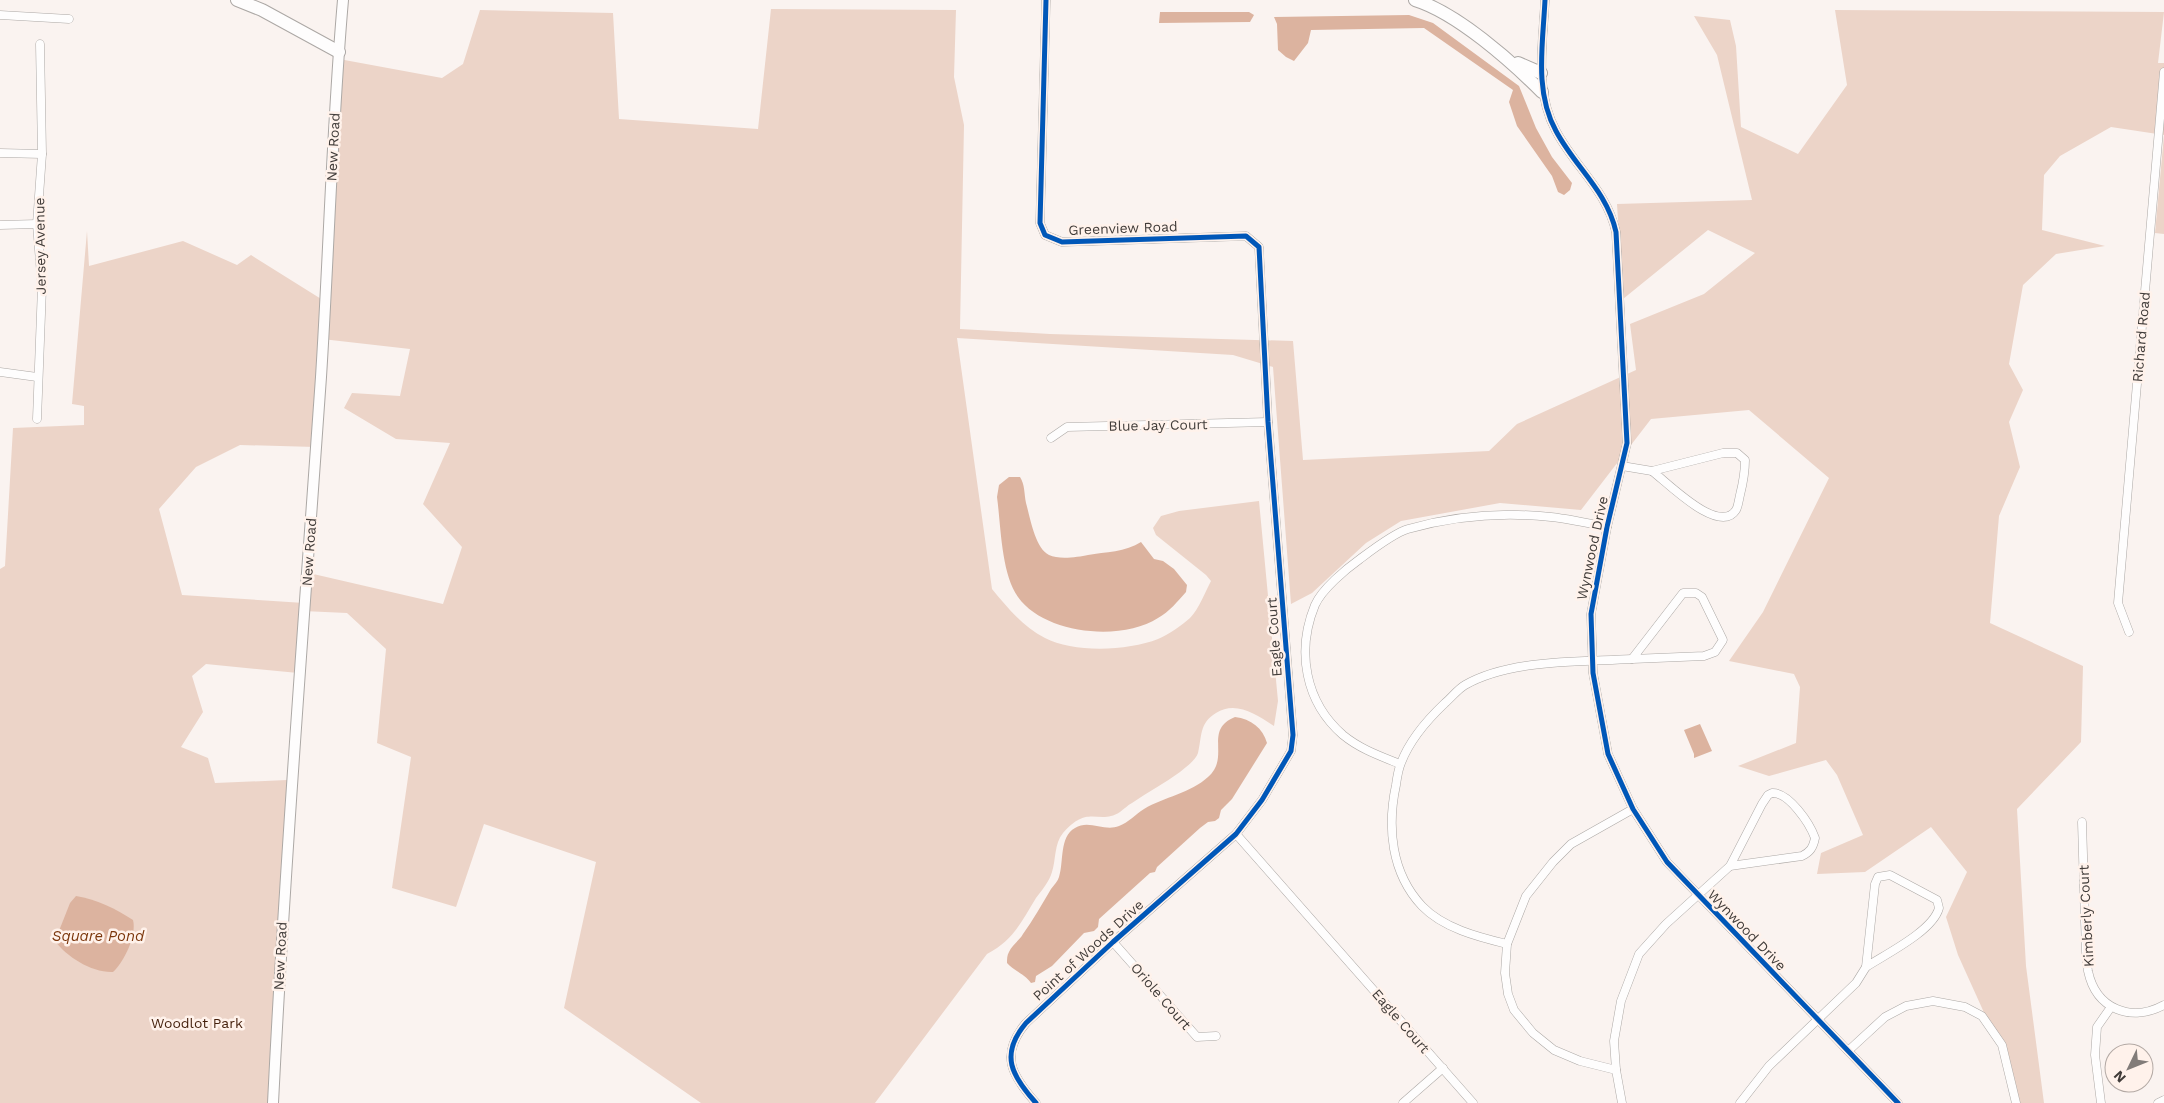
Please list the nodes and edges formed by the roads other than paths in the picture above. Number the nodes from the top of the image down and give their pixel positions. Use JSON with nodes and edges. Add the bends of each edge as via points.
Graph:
{"nodes":[{"id":1,"x":237,"y":0,"type":"edge"},
{"id":2,"x":343,"y":0,"type":"edge"},
{"id":3,"x":1046,"y":0,"type":"edge"},
{"id":4,"x":1415,"y":0,"type":"edge"},
{"id":5,"x":1546,"y":0,"type":"edge"},
{"id":6,"x":0,"y":15,"type":"edge"},
{"id":7,"x":69,"y":20,"type":"dead end"},
{"id":8,"x":40,"y":44,"type":"dead end"},
{"id":9,"x":339,"y":52,"type":"junction"},
{"id":10,"x":1511,"y":60,"type":"junction"},
{"id":11,"x":2164,"y":72,"type":"edge"},
{"id":12,"x":1541,"y":74,"type":"junction"},
{"id":13,"x":1542,"y":92,"type":"junction"},
{"id":14,"x":0,"y":153,"type":"edge"},
{"id":15,"x":42,"y":154,"type":"junction"},
{"id":16,"x":0,"y":224,"type":"edge"},
{"id":17,"x":37,"y":224,"type":"junction"},
{"id":18,"x":0,"y":372,"type":"edge"},
{"id":19,"x":37,"y":377,"type":"junction"},
{"id":20,"x":37,"y":418,"type":"dead end"},
{"id":21,"x":1268,"y":422,"type":"junction"},
{"id":22,"x":1051,"y":438,"type":"dead end"},
{"id":23,"x":1622,"y":466,"type":"junction"},
{"id":24,"x":1652,"y":471,"type":"junction"},
{"id":25,"x":1607,"y":527,"type":"junction"},
{"id":26,"x":2129,"y":632,"type":"dead end"},
{"id":27,"x":1632,"y":659,"type":"junction"},
{"id":28,"x":1593,"y":661,"type":"junction"},
{"id":29,"x":1400,"y":764,"type":"junction"},
{"id":30,"x":1633,"y":809,"type":"junction"},
{"id":31,"x":2082,"y":822,"type":"dead end"},
{"id":32,"x":1236,"y":834,"type":"junction"},
{"id":33,"x":1730,"y":866,"type":"junction"},
{"id":34,"x":1697,"y":894,"type":"junction"},
{"id":35,"x":1113,"y":942,"type":"junction"},
{"id":36,"x":1507,"y":944,"type":"junction"},
{"id":37,"x":1866,"y":967,"type":"junction"},
{"id":38,"x":2164,"y":1005,"type":"edge"},
{"id":39,"x":2111,"y":1007,"type":"junction"},
{"id":40,"x":1818,"y":1020,"type":"junction"},
{"id":41,"x":1216,"y":1036,"type":"dead end"},
{"id":42,"x":1848,"y":1051,"type":"junction"},
{"id":43,"x":1443,"y":1068,"type":"junction"},
{"id":44,"x":1616,"y":1070,"type":"junction"},
{"id":45,"x":2164,"y":1100,"type":"edge"},
{"id":46,"x":273,"y":1103,"type":"edge"},
{"id":47,"x":1036,"y":1103,"type":"edge"},
{"id":48,"x":1403,"y":1103,"type":"edge"},
{"id":49,"x":1473,"y":1103,"type":"edge"},
{"id":50,"x":1622,"y":1103,"type":"edge"},
{"id":51,"x":1740,"y":1103,"type":"edge"},
{"id":52,"x":1898,"y":1103,"type":"edge"},
{"id":53,"x":2016,"y":1103,"type":"edge"},
{"id":54,"x":2101,"y":1103,"type":"edge"},
{"id":55,"x":2158,"y":1103,"type":"edge"}],
"edges":[{"from":1,"to":9,"type":"highway"},
{"from":2,"to":9,"type":"street","name":"New Road"},
{"from":3,"to":21,"type":"street","name":"Greenview Road","via":[[1041,228],[1045,235],[1062,242],[1246,236],[1254,242],[1260,254]]},
{"from":4,"to":10,"type":"highway","via":[[1446,14]]},
{"from":5,"to":12,"type":"street","name":"Wynwood Drive"},
{"from":6,"to":7,"type":"street"},
{"from":8,"to":15,"type":"street","name":"Jersey Avenue"},
{"from":9,"to":46,"type":"street","name":"New Road"},
{"from":10,"to":12,"type":"highway"},
{"from":10,"to":13,"type":"highway"},
{"from":11,"to":26,"type":"street","name":"Richard Road","via":[[2118,603]]},
{"from":12,"to":13,"type":"street","name":"Wynwood Drive"},
{"from":13,"to":23,"type":"street","name":"Wynwood Drive","via":[[1556,133],[1601,194],[1612,214],[1616,232],[1627,443]]},
{"from":14,"to":15,"type":"street"},
{"from":15,"to":17,"type":"street","name":"Jersey Avenue"},
{"from":16,"to":17,"type":"street"},
{"from":17,"to":19,"type":"street","name":"Jersey Avenue","via":[[42,286]]},
{"from":18,"to":19,"type":"street"},
{"from":19,"to":20,"type":"street","name":"Jersey Avenue"},
{"from":21,"to":22,"type":"street","name":"Blue Jay Court","via":[[1067,427]]},
{"from":21,"to":32,"type":"street","name":"Eagle Court","via":[[1292,750],[1262,800]]},
{"from":23,"to":24,"type":"street"},
{"from":23,"to":25,"type":"street","name":"Wynwood Drive"},
{"from":24,"to":24,"type":"street","via":[[1704,512],[1718,518],[1728,517],[1736,510],[1745,474],[1744,460],[1737,453],[1723,453]]},
{"from":25,"to":28,"type":"street","name":"Wynwood Drive","via":[[1591,614]]},
{"from":25,"to":29,"type":"street","via":[[1551,517],[1505,514],[1459,519],[1406,530],[1348,567],[1331,584],[1316,603],[1304,646],[1309,684],[1326,718],[1344,736],[1362,748]]},
{"from":27,"to":27,"type":"street","via":[[1704,656],[1715,652],[1723,640],[1702,597],[1690,592],[1682,593]]},
{"from":27,"to":28,"type":"street"},
{"from":28,"to":29,"type":"street","via":[[1515,667],[1464,686],[1427,720]]},
{"from":28,"to":30,"type":"street","name":"Wynwood Drive","via":[[1608,754]]},
{"from":29,"to":36,"type":"street","via":[[1391,807],[1393,850],[1404,882],[1422,906],[1442,922]]},
{"from":30,"to":34,"type":"street","name":"Wynwood Drive","via":[[1659,850]]},
{"from":30,"to":36,"type":"street","via":[[1571,844],[1553,862],[1526,896]]},
{"from":31,"to":39,"type":"street","name":"Kimberly Court","via":[[2088,972],[2096,991]]},
{"from":32,"to":35,"type":"street","name":"Point of Woods Drive"},
{"from":32,"to":43,"type":"street","name":"Eagle Court"},
{"from":33,"to":33,"type":"street","via":[[1802,856],[1809,853],[1815,838],[1804,818],[1785,796],[1778,793],[1768,795]]},
{"from":33,"to":34,"type":"street"},
{"from":34,"to":40,"type":"street","name":"Wynwood Drive"},
{"from":34,"to":44,"type":"street","via":[[1639,954],[1621,1001],[1614,1040]]},
{"from":35,"to":41,"type":"street","name":"Oriole Court","via":[[1197,1037]]},
{"from":35,"to":47,"type":"street","name":"Point of Woods Drive","via":[[1017,1034],[1010,1057],[1013,1070],[1019,1083]]},
{"from":36,"to":44,"type":"street","via":[[1505,973],[1508,994],[1514,1010],[1533,1033],[1554,1050]]},
{"from":37,"to":37,"type":"street","via":[[1922,931],[1938,912],[1937,900],[1890,875],[1878,877]]},
{"from":37,"to":40,"type":"street","via":[[1856,982]]},
{"from":38,"to":39,"type":"street","via":[[2153,1011],[2134,1014]]},
{"from":39,"to":54,"type":"street","via":[[2097,1027],[2095,1055]]},
{"from":40,"to":42,"type":"street","name":"Wynwood Drive"},
{"from":40,"to":51,"type":"street","via":[[1769,1066]]},
{"from":42,"to":52,"type":"street","name":"Wynwood Drive"},
{"from":42,"to":53,"type":"street","via":[[1885,1017],[1906,1006],[1933,1001],[1966,1007],[1982,1016],[2002,1045]]},
{"from":43,"to":48,"type":"street"},
{"from":43,"to":49,"type":"street","name":"Eagle Court"},
{"from":44,"to":50,"type":"street"},
{"from":45,"to":55,"type":"street"}]}
